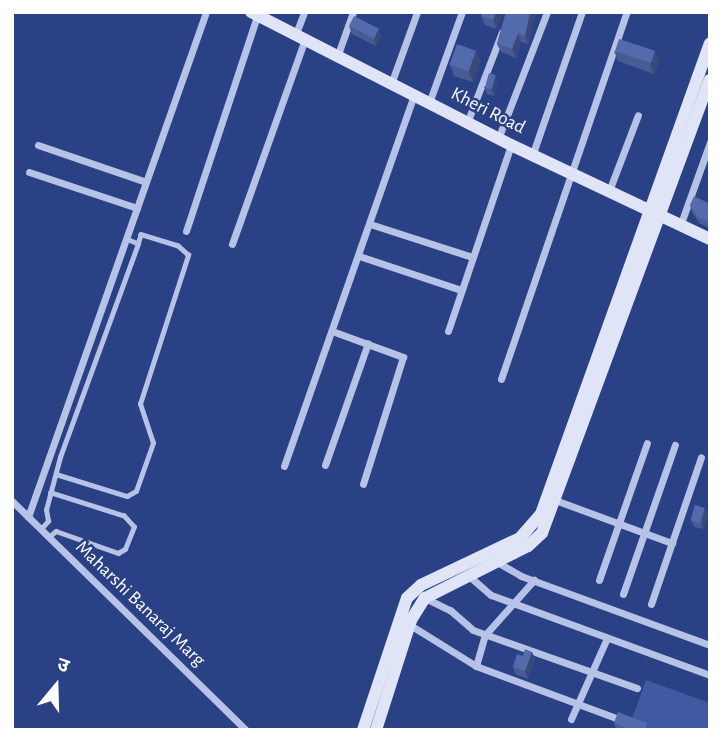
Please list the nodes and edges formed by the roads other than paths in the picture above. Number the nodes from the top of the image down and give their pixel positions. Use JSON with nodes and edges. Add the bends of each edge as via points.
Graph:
{"nodes":[{"id":1,"x":206,"y":12,"type":"edge"},
{"id":2,"x":304,"y":12,"type":"edge"},
{"id":3,"x":354,"y":12,"type":"edge"},
{"id":4,"x":417,"y":12,"type":"edge"},
{"id":5,"x":461,"y":12,"type":"edge"},
{"id":6,"x":547,"y":12,"type":"edge"},
{"id":7,"x":582,"y":12,"type":"edge"},
{"id":8,"x":627,"y":12,"type":"edge"},
{"id":9,"x":254,"y":14,"type":"edge"},
{"id":10,"x":505,"y":25,"type":"edge"},
{"id":11,"x":299,"y":39,"type":"junction"},
{"id":12,"x":710,"y":43,"type":"edge"},
{"id":13,"x":336,"y":57,"type":"junction"},
{"id":14,"x":710,"y":80,"type":"edge"},
{"id":15,"x":391,"y":85,"type":"junction"},
{"id":16,"x":414,"y":95,"type":"junction"},
{"id":17,"x":429,"y":103,"type":"junction"},
{"id":18,"x":638,"y":115,"type":"dead end"},
{"id":19,"x":467,"y":124,"type":"junction"},
{"id":20,"x":498,"y":139,"type":"junction"},
{"id":21,"x":710,"y":142,"type":"edge"},
{"id":22,"x":38,"y":145,"type":"dead end"},
{"id":23,"x":510,"y":145,"type":"junction"},
{"id":24,"x":532,"y":156,"type":"junction"},
{"id":25,"x":29,"y":172,"type":"dead end"},
{"id":26,"x":571,"y":174,"type":"junction"},
{"id":27,"x":146,"y":182,"type":"junction"},
{"id":28,"x":609,"y":191,"type":"junction"},
{"id":29,"x":137,"y":208,"type":"junction"},
{"id":30,"x":656,"y":215,"type":"junction"},
{"id":31,"x":370,"y":224,"type":"junction"},
{"id":32,"x":680,"y":226,"type":"junction"},
{"id":33,"x":186,"y":231,"type":"dead end"},
{"id":34,"x":709,"y":234,"type":"edge"},
{"id":35,"x":126,"y":239,"type":"junction"},
{"id":36,"x":138,"y":242,"type":"junction"},
{"id":37,"x":232,"y":244,"type":"dead end"},
{"id":38,"x":359,"y":256,"type":"junction"},
{"id":39,"x":472,"y":257,"type":"junction"},
{"id":40,"x":461,"y":290,"type":"junction"},
{"id":41,"x":332,"y":331,"type":"junction"},
{"id":42,"x":448,"y":331,"type":"dead end"},
{"id":43,"x":368,"y":342,"type":"junction"},
{"id":44,"x":501,"y":379,"type":"dead end"},
{"id":45,"x":647,"y":443,"type":"dead end"},
{"id":46,"x":675,"y":444,"type":"dead end"},
{"id":47,"x":701,"y":457,"type":"dead end"},
{"id":48,"x":284,"y":466,"type":"dead end"},
{"id":49,"x":325,"y":466,"type":"dead end"},
{"id":50,"x":56,"y":474,"type":"junction"},
{"id":51,"x":363,"y":484,"type":"dead end"},
{"id":52,"x":51,"y":493,"type":"junction"},
{"id":53,"x":555,"y":500,"type":"junction"},
{"id":54,"x":12,"y":501,"type":"edge"},
{"id":55,"x":28,"y":517,"type":"junction"},
{"id":56,"x":618,"y":524,"type":"junction"},
{"id":57,"x":41,"y":529,"type":"junction"},
{"id":58,"x":644,"y":533,"type":"junction"},
{"id":59,"x":49,"y":537,"type":"junction"},
{"id":60,"x":671,"y":543,"type":"junction"},
{"id":61,"x":496,"y":561,"type":"junction"},
{"id":62,"x":468,"y":575,"type":"junction"},
{"id":63,"x":534,"y":580,"type":"junction"},
{"id":64,"x":598,"y":580,"type":"dead end"},
{"id":65,"x":623,"y":594,"type":"dead end"},
{"id":66,"x":425,"y":598,"type":"junction"},
{"id":67,"x":511,"y":603,"type":"junction"},
{"id":68,"x":651,"y":604,"type":"dead end"},
{"id":69,"x":410,"y":625,"type":"junction"},
{"id":70,"x":485,"y":635,"type":"junction"},
{"id":71,"x":607,"y":638,"type":"junction"},
{"id":72,"x":710,"y":645,"type":"edge"},
{"id":73,"x":476,"y":666,"type":"junction"},
{"id":74,"x":592,"y":673,"type":"junction"},
{"id":75,"x":710,"y":675,"type":"edge"},
{"id":76,"x":637,"y":688,"type":"dead end"},
{"id":77,"x":577,"y":703,"type":"junction"},
{"id":78,"x":571,"y":719,"type":"dead end"},
{"id":79,"x":633,"y":724,"type":"edge"},
{"id":80,"x":246,"y":730,"type":"edge"},
{"id":81,"x":363,"y":730,"type":"edge"},
{"id":82,"x":376,"y":730,"type":"edge"}],
"edges":[{"from":1,"to":27,"type":"street"},
{"from":2,"to":11,"type":"street"},
{"from":3,"to":13,"type":"street"},
{"from":4,"to":15,"type":"street"},
{"from":5,"to":17,"type":"street"},
{"from":6,"to":20,"type":"street"},
{"from":7,"to":24,"type":"street"},
{"from":8,"to":26,"type":"street"},
{"from":9,"to":11,"type":"street","name":"Kheri Road"},
{"from":9,"to":33,"type":"street"},
{"from":10,"to":19,"type":"street"},
{"from":11,"to":13,"type":"street","name":"Kheri Road"},
{"from":11,"to":37,"type":"street"},
{"from":12,"to":30,"type":"street"},
{"from":13,"to":15,"type":"street","name":"Kheri Road"},
{"from":14,"to":30,"type":"street"},
{"from":15,"to":16,"type":"street","name":"Kheri Road"},
{"from":16,"to":17,"type":"street","name":"Kheri Road"},
{"from":16,"to":31,"type":"street"},
{"from":17,"to":19,"type":"street","name":"Kheri Road"},
{"from":18,"to":28,"type":"street"},
{"from":19,"to":20,"type":"street","name":"Kheri Road"},
{"from":20,"to":23,"type":"street","name":"Kheri Road"},
{"from":21,"to":32,"type":"street"},
{"from":22,"to":27,"type":"street"},
{"from":23,"to":24,"type":"street","name":"Kheri Road"},
{"from":23,"to":39,"type":"street"},
{"from":24,"to":26,"type":"street","name":"Kheri Road"},
{"from":25,"to":29,"type":"street"},
{"from":26,"to":28,"type":"street","name":"Kheri Road"},
{"from":26,"to":44,"type":"street"},
{"from":27,"to":29,"type":"street"},
{"from":28,"to":30,"type":"street","name":"Kheri Road"},
{"from":29,"to":35,"type":"street"},
{"from":30,"to":32,"type":"street","name":"Kheri Road"},
{"from":30,"to":53,"type":"street"},
{"from":30,"to":81,"type":"street","via":[[541,514],[520,538],[421,585],[407,598]]},
{"from":31,"to":38,"type":"street"},
{"from":31,"to":39,"type":"street"},
{"from":32,"to":34,"type":"street","name":"Kheri Road"},
{"from":35,"to":36,"type":"lane"},
{"from":35,"to":55,"type":"street"},
{"from":36,"to":50,"type":"lane"},
{"from":36,"to":50,"type":"lane","via":[[141,235],[188,255],[141,404],[154,434],[149,455],[133,495]]},
{"from":38,"to":40,"type":"street"},
{"from":38,"to":41,"type":"street"},
{"from":39,"to":40,"type":"street"},
{"from":40,"to":42,"type":"street"},
{"from":41,"to":43,"type":"street"},
{"from":41,"to":48,"type":"street"},
{"from":43,"to":49,"type":"street"},
{"from":43,"to":51,"type":"street","via":[[396,351],[403,361]]},
{"from":45,"to":56,"type":"street"},
{"from":46,"to":58,"type":"street"},
{"from":47,"to":60,"type":"street"},
{"from":50,"to":52,"type":"lane"},
{"from":52,"to":57,"type":"lane","via":[[48,521]]},
{"from":52,"to":59,"type":"lane","via":[[124,516],[134,527],[125,549],[118,552],[56,531]]},
{"from":53,"to":56,"type":"street"},
{"from":53,"to":61,"type":"street","via":[[536,541]]},
{"from":54,"to":55,"type":"street","name":"Maharshi Banaraj Marg"},
{"from":55,"to":57,"type":"street","name":"Maharshi Banaraj Marg"},
{"from":56,"to":58,"type":"street"},
{"from":56,"to":64,"type":"street"},
{"from":57,"to":59,"type":"street","name":"Maharshi Banaraj Marg"},
{"from":58,"to":60,"type":"street"},
{"from":58,"to":65,"type":"street"},
{"from":59,"to":80,"type":"street","name":"Maharshi Banaraj Marg"},
{"from":60,"to":68,"type":"street"},
{"from":61,"to":62,"type":"street"},
{"from":61,"to":63,"type":"street"},
{"from":62,"to":66,"type":"street"},
{"from":62,"to":67,"type":"street","via":[[483,591]]},
{"from":63,"to":67,"type":"street"},
{"from":63,"to":72,"type":"street"},
{"from":66,"to":69,"type":"street"},
{"from":66,"to":70,"type":"street"},
{"from":67,"to":70,"type":"street"},
{"from":67,"to":71,"type":"street"},
{"from":69,"to":73,"type":"street"},
{"from":69,"to":82,"type":"street"},
{"from":70,"to":73,"type":"street"},
{"from":70,"to":74,"type":"street"},
{"from":71,"to":74,"type":"street"},
{"from":71,"to":75,"type":"street"},
{"from":73,"to":77,"type":"street"},
{"from":74,"to":76,"type":"street"},
{"from":74,"to":77,"type":"street"},
{"from":77,"to":78,"type":"street"},
{"from":77,"to":79,"type":"street"}]}
